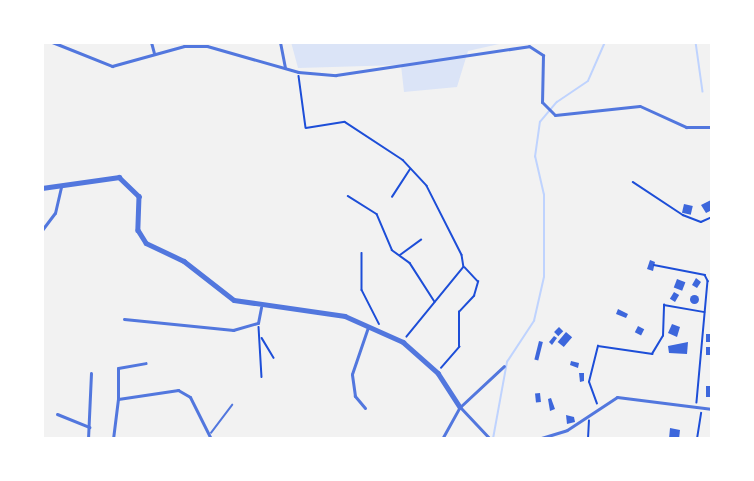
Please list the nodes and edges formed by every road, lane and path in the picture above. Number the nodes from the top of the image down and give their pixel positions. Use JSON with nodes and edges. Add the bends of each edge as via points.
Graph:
{"nodes":[{"id":1,"x":52,"y":42,"type":"edge"},
{"id":2,"x":151,"y":42,"type":"edge"},
{"id":3,"x":280,"y":42,"type":"edge"},
{"id":4,"x":154,"y":53,"type":"junction"},
{"id":5,"x":285,"y":68,"type":"junction"},
{"id":6,"x":298,"y":72,"type":"junction"},
{"id":7,"x":712,"y":127,"type":"edge"},
{"id":8,"x":410,"y":168,"type":"junction"},
{"id":9,"x":633,"y":182,"type":"dead end"},
{"id":10,"x":62,"y":184,"type":"junction"},
{"id":11,"x":42,"y":188,"type":"edge"},
{"id":12,"x":348,"y":196,"type":"dead end"},
{"id":13,"x":392,"y":197,"type":"dead end"},
{"id":14,"x":712,"y":217,"type":"edge"},
{"id":15,"x":42,"y":230,"type":"edge"},
{"id":16,"x":421,"y":240,"type":"dead end"},
{"id":17,"x":362,"y":253,"type":"dead end"},
{"id":18,"x":399,"y":256,"type":"junction"},
{"id":19,"x":654,"y":265,"type":"dead end"},
{"id":20,"x":464,"y":267,"type":"junction"},
{"id":21,"x":435,"y":303,"type":"junction"},
{"id":22,"x":261,"y":307,"type":"junction"},
{"id":23,"x":705,"y":313,"type":"junction"},
{"id":24,"x":124,"y":319,"type":"dead end"},
{"id":25,"x":258,"y":323,"type":"junction"},
{"id":26,"x":368,"y":327,"type":"junction"},
{"id":27,"x":379,"y":331,"type":"junction"},
{"id":28,"x":261,"y":338,"type":"junction"},
{"id":29,"x":403,"y":342,"type":"junction"},
{"id":30,"x":274,"y":358,"type":"dead end"},
{"id":31,"x":146,"y":363,"type":"dead end"},
{"id":32,"x":504,"y":366,"type":"dead end"},
{"id":33,"x":438,"y":372,"type":"junction"},
{"id":34,"x":91,"y":373,"type":"dead end"},
{"id":35,"x":262,"y":377,"type":"dead end"},
{"id":36,"x":118,"y":399,"type":"junction"},
{"id":37,"x":232,"y":405,"type":"dead end"},
{"id":38,"x":598,"y":405,"type":"junction"},
{"id":39,"x":698,"y":405,"type":"junction"},
{"id":40,"x":460,"y":407,"type":"junction"},
{"id":41,"x":365,"y":408,"type":"dead end"},
{"id":42,"x":712,"y":409,"type":"edge"},
{"id":43,"x":57,"y":414,"type":"dead end"},
{"id":44,"x":589,"y":417,"type":"junction"},
{"id":45,"x":89,"y":427,"type":"junction"},
{"id":46,"x":211,"y":433,"type":"junction"},
{"id":47,"x":88,"y":439,"type":"edge"},
{"id":48,"x":113,"y":439,"type":"edge"},
{"id":49,"x":211,"y":439,"type":"edge"},
{"id":50,"x":442,"y":439,"type":"edge"},
{"id":51,"x":490,"y":439,"type":"edge"},
{"id":52,"x":538,"y":439,"type":"edge"},
{"id":53,"x":588,"y":439,"type":"edge"},
{"id":54,"x":697,"y":439,"type":"edge"}],
"edges":[{"from":1,"to":4,"type":"street","via":[[112,66],[132,64]]},
{"from":2,"to":4,"type":"street"},
{"from":3,"to":5,"type":"street"},
{"from":4,"to":5,"type":"street","via":[[220,47]]},
{"from":5,"to":6,"type":"street"},
{"from":6,"to":7,"type":"street","via":[[402,69],[529,46],[543,55],[542,102],[555,115],[640,106],[672,123]]},
{"from":6,"to":8,"type":"path","via":[[305,90],[306,128],[345,122]]},
{"from":8,"to":13,"type":"path"},
{"from":8,"to":20,"type":"path","via":[[427,186]]},
{"from":9,"to":14,"type":"path","via":[[683,215],[701,222]]},
{"from":10,"to":11,"type":"street"},
{"from":10,"to":15,"type":"street","via":[[55,213]]},
{"from":10,"to":22,"type":"street","via":[[119,177],[134,187],[140,237],[184,261],[234,300]]},
{"from":12,"to":18,"type":"path","via":[[377,213],[386,241]]},
{"from":16,"to":18,"type":"path"},
{"from":17,"to":27,"type":"path","via":[[362,290]]},
{"from":18,"to":21,"type":"path","via":[[423,279]]},
{"from":19,"to":23,"type":"path","via":[[705,275]]},
{"from":20,"to":21,"type":"path"},
{"from":20,"to":33,"type":"path","via":[[478,282],[474,296],[459,312],[459,347]]},
{"from":21,"to":29,"type":"path"},
{"from":22,"to":25,"type":"street"},
{"from":22,"to":26,"type":"street","via":[[303,307]]},
{"from":23,"to":38,"type":"path","via":[[664,304],[663,336],[652,354],[598,346],[589,382]]},
{"from":23,"to":39,"type":"path"},
{"from":24,"to":25,"type":"street","via":[[233,330]]},
{"from":25,"to":28,"type":"path"},
{"from":26,"to":27,"type":"street"},
{"from":26,"to":41,"type":"street","via":[[352,374],[355,396]]},
{"from":27,"to":29,"type":"street"},
{"from":28,"to":30,"type":"path"},
{"from":28,"to":35,"type":"path","via":[[257,352]]},
{"from":29,"to":33,"type":"street"},
{"from":31,"to":36,"type":"street","via":[[118,368]]},
{"from":32,"to":40,"type":"street"},
{"from":33,"to":40,"type":"street"},
{"from":34,"to":45,"type":"street"},
{"from":36,"to":46,"type":"street","via":[[185,392]]},
{"from":36,"to":48,"type":"street"},
{"from":37,"to":46,"type":"lane"},
{"from":38,"to":39,"type":"street","via":[[617,397]]},
{"from":38,"to":44,"type":"street"},
{"from":39,"to":42,"type":"street"},
{"from":39,"to":54,"type":"path"},
{"from":40,"to":50,"type":"street"},
{"from":40,"to":51,"type":"street"},
{"from":43,"to":45,"type":"street"},
{"from":44,"to":52,"type":"street"},
{"from":44,"to":53,"type":"path"},
{"from":45,"to":47,"type":"street"},
{"from":46,"to":49,"type":"street"}]}
